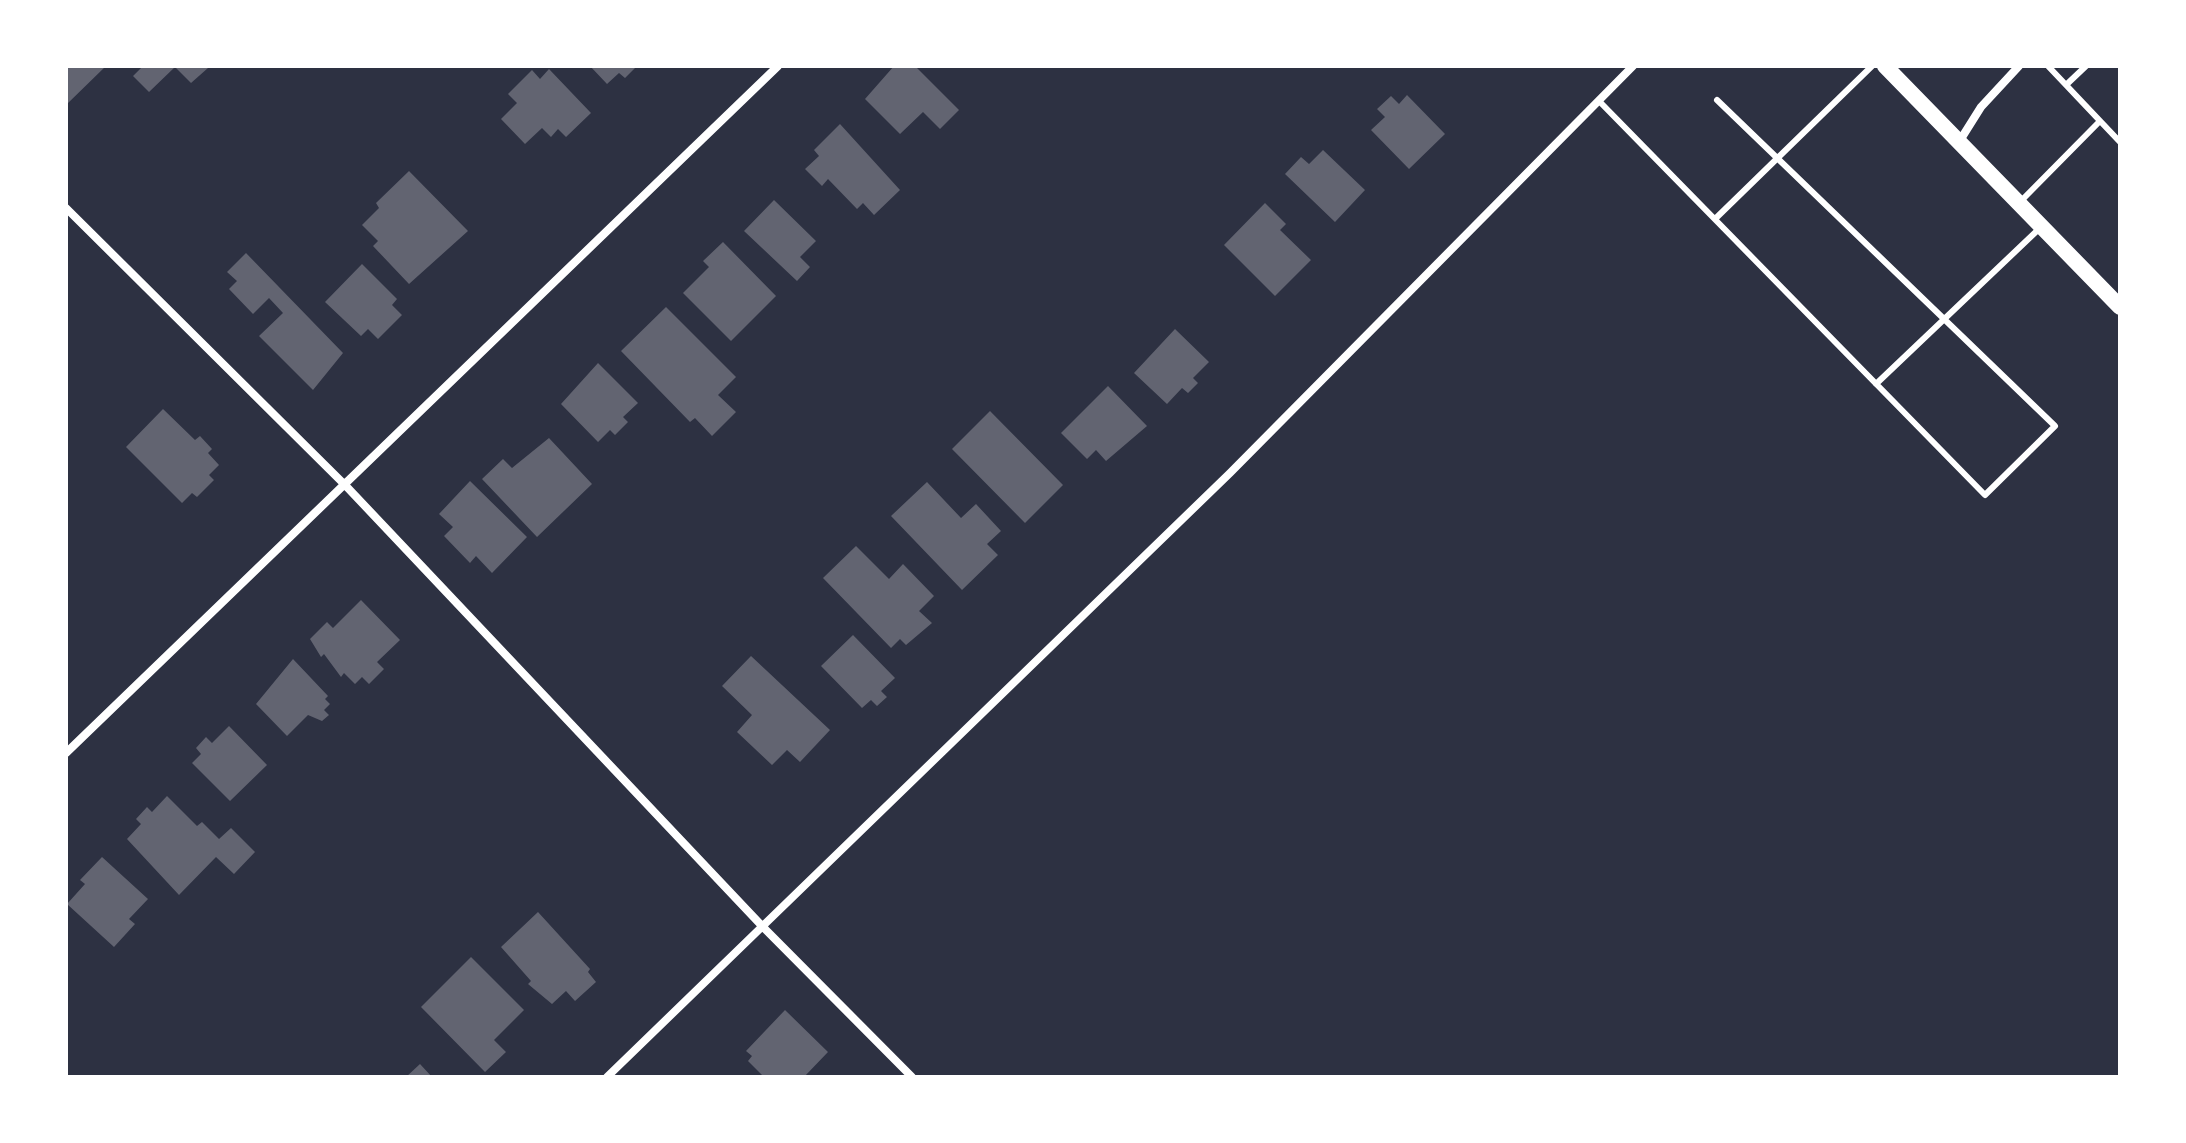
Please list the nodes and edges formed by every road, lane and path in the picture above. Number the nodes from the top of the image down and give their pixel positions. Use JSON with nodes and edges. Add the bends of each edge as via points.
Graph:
{"nodes":[{"id":1,"x":778,"y":66,"type":"edge"},
{"id":2,"x":1633,"y":66,"type":"edge"},
{"id":3,"x":1872,"y":66,"type":"edge"},
{"id":4,"x":1885,"y":66,"type":"edge"},
{"id":5,"x":2019,"y":66,"type":"edge"},
{"id":6,"x":2048,"y":66,"type":"edge"},
{"id":7,"x":2086,"y":66,"type":"edge"},
{"id":8,"x":2066,"y":85,"type":"junction"},
{"id":9,"x":1717,"y":100,"type":"dead end"},
{"id":10,"x":1599,"y":101,"type":"junction"},
{"id":11,"x":2100,"y":121,"type":"junction"},
{"id":12,"x":2120,"y":142,"type":"edge"},
{"id":13,"x":1958,"y":143,"type":"junction"},
{"id":14,"x":1778,"y":158,"type":"junction"},
{"id":15,"x":2018,"y":204,"type":"junction"},
{"id":16,"x":66,"y":208,"type":"edge"},
{"id":17,"x":1715,"y":219,"type":"junction"},
{"id":18,"x":2041,"y":227,"type":"junction"},
{"id":19,"x":2120,"y":307,"type":"edge"},
{"id":20,"x":1944,"y":320,"type":"junction"},
{"id":21,"x":1876,"y":384,"type":"junction"},
{"id":22,"x":346,"y":486,"type":"junction"},
{"id":23,"x":66,"y":753,"type":"edge"},
{"id":24,"x":763,"y":927,"type":"junction"},
{"id":25,"x":607,"y":1077,"type":"edge"},
{"id":26,"x":912,"y":1077,"type":"edge"}],
"edges":[{"from":1,"to":22,"type":"street"},
{"from":2,"to":10,"type":"street"},
{"from":3,"to":14,"type":"lane"},
{"from":4,"to":13,"type":"main road"},
{"from":5,"to":13,"type":"street","via":[[1981,107]]},
{"from":6,"to":8,"type":"lane"},
{"from":7,"to":8,"type":"lane"},
{"from":8,"to":11,"type":"lane"},
{"from":9,"to":14,"type":"lane"},
{"from":10,"to":17,"type":"lane"},
{"from":10,"to":24,"type":"street","via":[[1230,473]]},
{"from":11,"to":12,"type":"lane"},
{"from":11,"to":15,"type":"lane"},
{"from":13,"to":15,"type":"main road"},
{"from":14,"to":17,"type":"lane"},
{"from":14,"to":20,"type":"lane"},
{"from":15,"to":18,"type":"main road"},
{"from":16,"to":22,"type":"street"},
{"from":17,"to":21,"type":"lane"},
{"from":18,"to":19,"type":"main road"},
{"from":18,"to":20,"type":"lane"},
{"from":20,"to":21,"type":"lane"},
{"from":20,"to":21,"type":"lane","via":[[2055,426],[1985,495]]},
{"from":22,"to":23,"type":"street"},
{"from":22,"to":24,"type":"street"},
{"from":24,"to":25,"type":"street"},
{"from":24,"to":26,"type":"street"}]}
